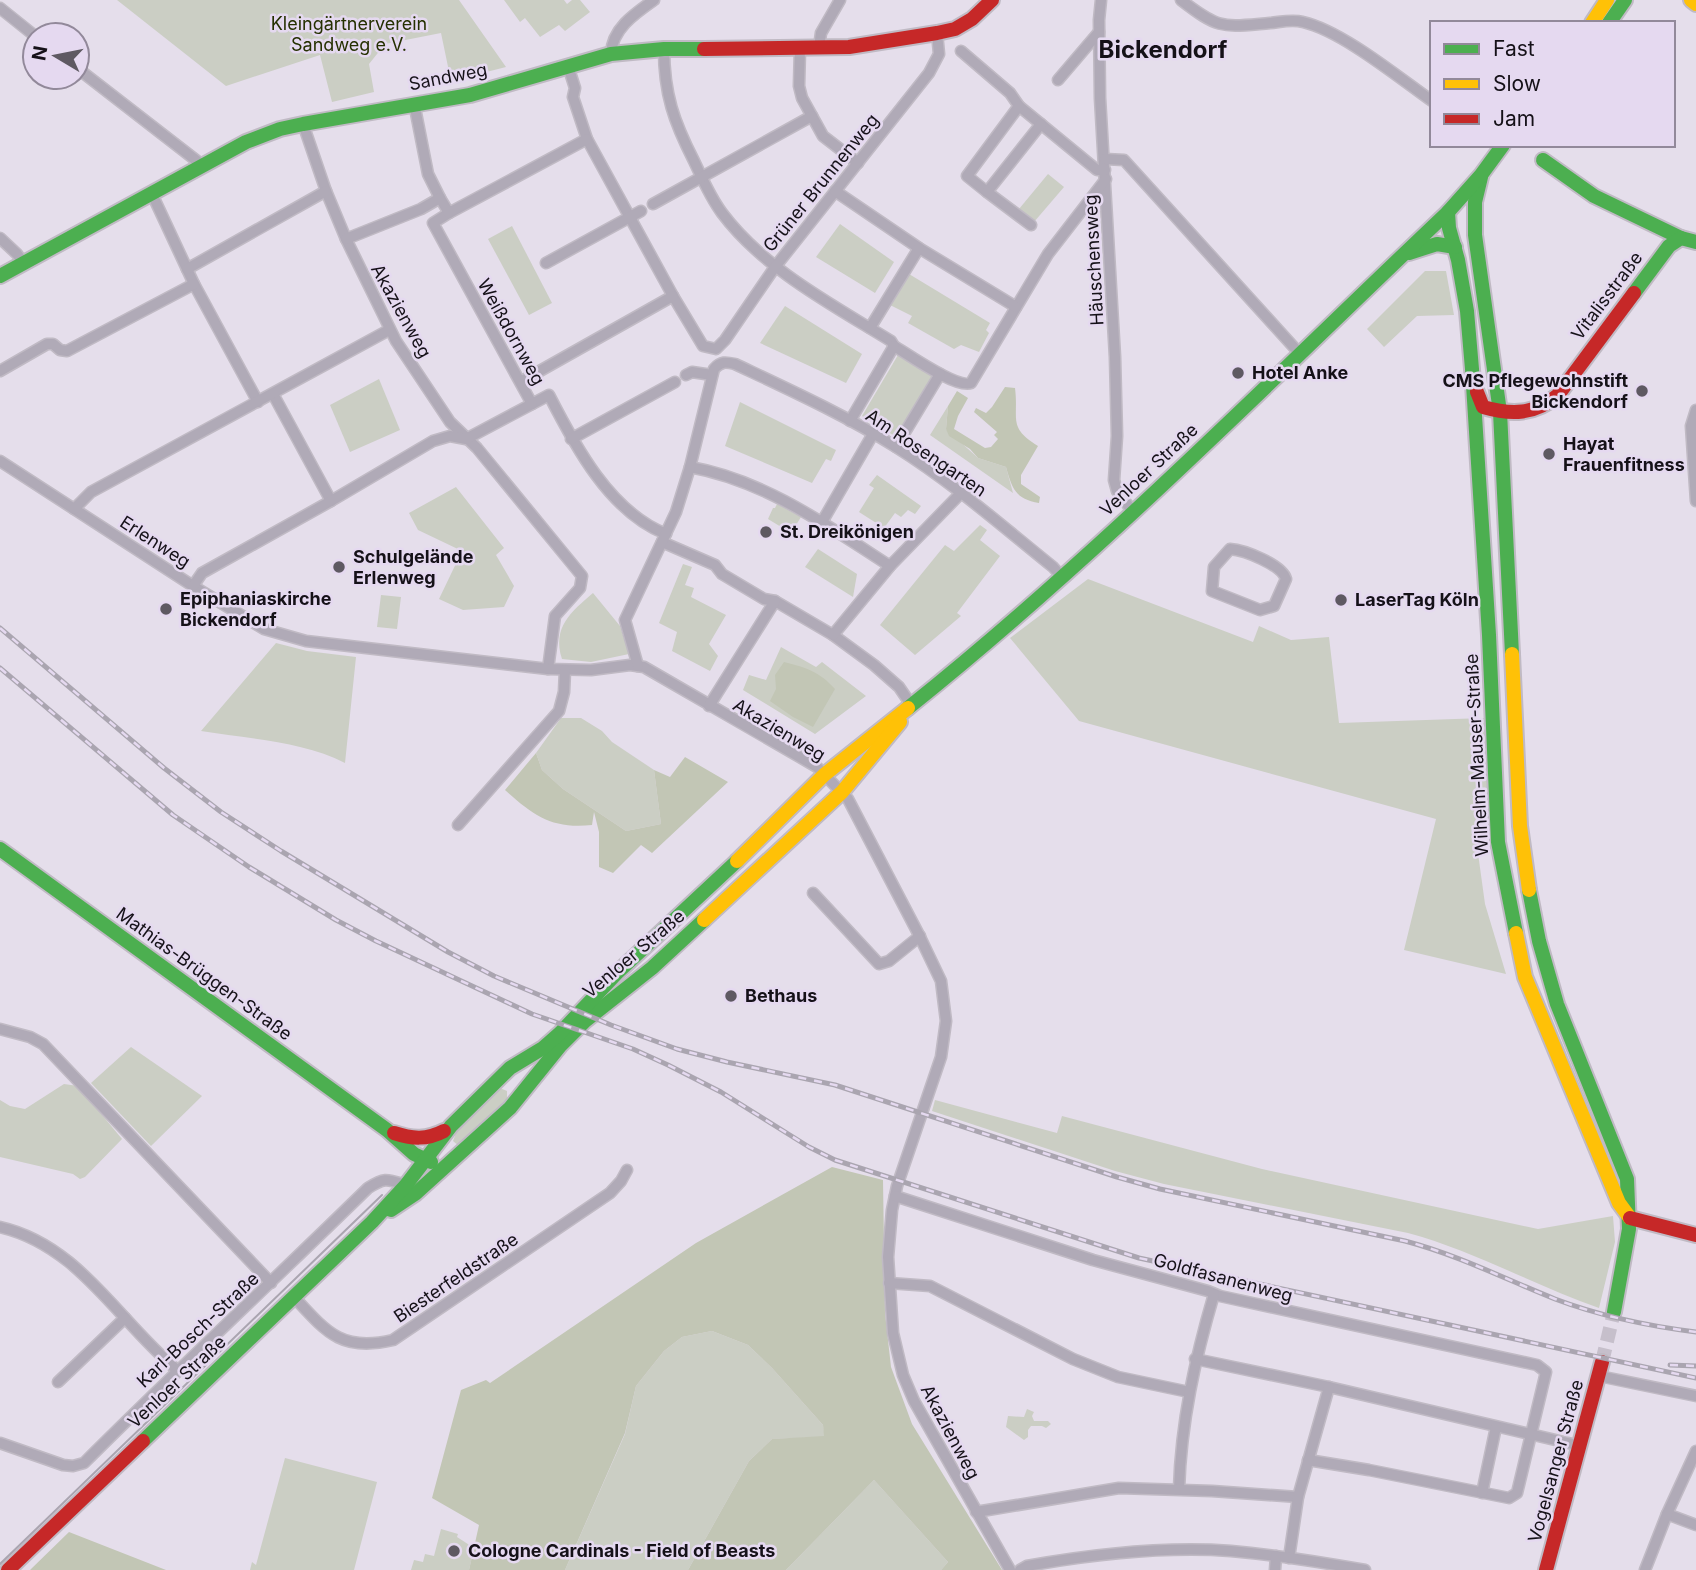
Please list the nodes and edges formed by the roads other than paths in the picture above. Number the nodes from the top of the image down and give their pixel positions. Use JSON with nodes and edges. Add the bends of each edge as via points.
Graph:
{"nodes":[{"id":1,"x":654,"y":0,"type":"edge"},
{"id":2,"x":840,"y":0,"type":"edge"},
{"id":3,"x":992,"y":0,"type":"edge"},
{"id":4,"x":1101,"y":0,"type":"edge"},
{"id":5,"x":1181,"y":0,"type":"edge"},
{"id":6,"x":1607,"y":0,"type":"edge"},
{"id":7,"x":1625,"y":0,"type":"edge"},
{"id":8,"x":1691,"y":0,"type":"edge"},
{"id":9,"x":1696,"y":4,"type":"edge"},
{"id":10,"x":0,"y":8,"type":"edge"},
{"id":11,"x":1593,"y":21,"type":"edge"},
{"id":12,"x":1610,"y":21,"type":"edge"},
{"id":13,"x":21,"y":25,"type":"edge"},
{"id":14,"x":1099,"y":32,"type":"junction"},
{"id":15,"x":937,"y":33,"type":"junction"},
{"id":16,"x":819,"y":47,"type":"junction"},
{"id":17,"x":800,"y":48,"type":"junction"},
{"id":18,"x":664,"y":50,"type":"junction"},
{"id":19,"x":961,"y":51,"type":"dead end"},
{"id":20,"x":611,"y":54,"type":"junction"},
{"id":21,"x":568,"y":66,"type":"junction"},
{"id":22,"x":91,"y":79,"type":"edge"},
{"id":23,"x":1058,"y":80,"type":"dead end"},
{"id":24,"x":1430,"y":100,"type":"edge"},
{"id":25,"x":414,"y":103,"type":"junction"},
{"id":26,"x":1019,"y":106,"type":"junction"},
{"id":27,"x":812,"y":116,"type":"junction"},
{"id":28,"x":303,"y":124,"type":"junction"},
{"id":29,"x":1041,"y":124,"type":"junction"},
{"id":30,"x":587,"y":139,"type":"junction"},
{"id":31,"x":1497,"y":147,"type":"edge"},
{"id":32,"x":1543,"y":160,"type":"dead end"},
{"id":33,"x":858,"y":163,"type":"junction"},
{"id":34,"x":201,"y":167,"type":"junction"},
{"id":35,"x":1105,"y":170,"type":"junction"},
{"id":36,"x":1481,"y":176,"type":"junction"},
{"id":37,"x":702,"y":177,"type":"junction"},
{"id":38,"x":326,"y":191,"type":"junction"},
{"id":39,"x":835,"y":191,"type":"junction"},
{"id":40,"x":988,"y":192,"type":"junction"},
{"id":41,"x":152,"y":194,"type":"junction"},
{"id":42,"x":440,"y":198,"type":"junction"},
{"id":43,"x":653,"y":204,"type":"dead end"},
{"id":44,"x":1451,"y":209,"type":"junction"},
{"id":45,"x":449,"y":214,"type":"junction"},
{"id":46,"x":636,"y":214,"type":"junction"},
{"id":47,"x":1031,"y":225,"type":"dead end"},
{"id":48,"x":1475,"y":235,"type":"junction"},
{"id":49,"x":0,"y":238,"type":"edge"},
{"id":50,"x":1681,"y":238,"type":"junction"},
{"id":51,"x":346,"y":239,"type":"junction"},
{"id":52,"x":1696,"y":242,"type":"edge"},
{"id":53,"x":919,"y":248,"type":"junction"},
{"id":54,"x":1405,"y":254,"type":"junction"},
{"id":55,"x":1456,"y":254,"type":"junction"},
{"id":56,"x":1479,"y":259,"type":"junction"},
{"id":57,"x":546,"y":263,"type":"dead end"},
{"id":58,"x":24,"y":264,"type":"junction"},
{"id":59,"x":775,"y":267,"type":"junction"},
{"id":60,"x":187,"y":268,"type":"junction"},
{"id":61,"x":0,"y":276,"type":"edge"},
{"id":62,"x":194,"y":284,"type":"junction"},
{"id":63,"x":673,"y":296,"type":"junction"},
{"id":64,"x":1016,"y":307,"type":"junction"},
{"id":65,"x":870,"y":328,"type":"junction"},
{"id":66,"x":389,"y":330,"type":"junction"},
{"id":67,"x":894,"y":346,"type":"junction"},
{"id":68,"x":1300,"y":354,"type":"junction"},
{"id":69,"x":0,"y":370,"type":"edge"},
{"id":70,"x":940,"y":374,"type":"junction"},
{"id":71,"x":1473,"y":374,"type":"junction"},
{"id":72,"x":686,"y":375,"type":"dead end"},
{"id":73,"x":712,"y":375,"type":"junction"},
{"id":74,"x":522,"y":381,"type":"junction"},
{"id":75,"x":1568,"y":381,"type":"junction"},
{"id":76,"x":675,"y":382,"type":"dead end"},
{"id":77,"x":273,"y":394,"type":"junction"},
{"id":78,"x":1497,"y":394,"type":"junction"},
{"id":79,"x":258,"y":402,"type":"junction"},
{"id":80,"x":533,"y":404,"type":"junction"},
{"id":81,"x":1696,"y":410,"type":"edge"},
{"id":82,"x":1500,"y":412,"type":"junction"},
{"id":83,"x":850,"y":421,"type":"junction"},
{"id":84,"x":873,"y":434,"type":"junction"},
{"id":85,"x":466,"y":439,"type":"junction"},
{"id":86,"x":571,"y":439,"type":"junction"},
{"id":87,"x":896,"y":447,"type":"junction"},
{"id":88,"x":0,"y":461,"type":"edge"},
{"id":89,"x":690,"y":467,"type":"junction"},
{"id":90,"x":961,"y":493,"type":"junction"},
{"id":91,"x":331,"y":501,"type":"junction"},
{"id":92,"x":1696,"y":501,"type":"edge"},
{"id":93,"x":74,"y":509,"type":"junction"},
{"id":94,"x":1133,"y":512,"type":"junction"},
{"id":95,"x":822,"y":522,"type":"junction"},
{"id":96,"x":664,"y":538,"type":"junction"},
{"id":97,"x":890,"y":566,"type":"junction"},
{"id":98,"x":1214,"y":567,"type":"joint"},
{"id":99,"x":1062,"y":577,"type":"junction"},
{"id":100,"x":193,"y":586,"type":"junction"},
{"id":101,"x":775,"y":601,"type":"junction"},
{"id":102,"x":1511,"y":634,"type":"junction"},
{"id":103,"x":833,"y":635,"type":"junction"},
{"id":104,"x":1489,"y":635,"type":"junction"},
{"id":105,"x":638,"y":666,"type":"junction"},
{"id":106,"x":548,"y":669,"type":"junction"},
{"id":107,"x":565,"y":670,"type":"junction"},
{"id":108,"x":709,"y":706,"type":"junction"},
{"id":109,"x":912,"y":706,"type":"junction"},
{"id":110,"x":824,"y":775,"type":"junction"},
{"id":111,"x":842,"y":792,"type":"junction"},
{"id":112,"x":458,"y":825,"type":"dead end"},
{"id":113,"x":0,"y":849,"type":"edge"},
{"id":114,"x":813,"y":893,"type":"dead end"},
{"id":115,"x":920,"y":936,"type":"junction"},
{"id":116,"x":0,"y":1029,"type":"edge"},
{"id":117,"x":1581,"y":1066,"type":"junction"},
{"id":118,"x":1564,"y":1073,"type":"junction"},
{"id":119,"x":496,"y":1082,"type":"junction"},
{"id":120,"x":510,"y":1108,"type":"junction"},
{"id":121,"x":451,"y":1126,"type":"junction"},
{"id":122,"x":387,"y":1130,"type":"junction"},
{"id":123,"x":462,"y":1151,"type":"junction"},
{"id":124,"x":424,"y":1160,"type":"junction"},
{"id":125,"x":447,"y":1166,"type":"junction"},
{"id":126,"x":627,"y":1170,"type":"dead end"},
{"id":127,"x":406,"y":1185,"type":"junction"},
{"id":128,"x":895,"y":1196,"type":"junction"},
{"id":129,"x":1630,"y":1218,"type":"junction"},
{"id":130,"x":372,"y":1222,"type":"junction"},
{"id":131,"x":0,"y":1227,"type":"edge"},
{"id":132,"x":1696,"y":1235,"type":"edge"},
{"id":133,"x":271,"y":1283,"type":"junction"},
{"id":134,"x":889,"y":1283,"type":"junction"},
{"id":135,"x":1214,"y":1294,"type":"junction"},
{"id":136,"x":295,"y":1297,"type":"junction"},
{"id":137,"x":1614,"y":1312,"type":"tunnel mouth"},
{"id":138,"x":125,"y":1318,"type":"junction"},
{"id":139,"x":1195,"y":1359,"type":"junction"},
{"id":140,"x":1601,"y":1369,"type":"joint"},
{"id":141,"x":177,"y":1370,"type":"junction"},
{"id":142,"x":58,"y":1382,"type":"dead end"},
{"id":143,"x":1329,"y":1387,"type":"junction"},
{"id":144,"x":1189,"y":1392,"type":"junction"},
{"id":145,"x":1696,"y":1396,"type":"edge"},
{"id":146,"x":1496,"y":1427,"type":"junction"},
{"id":147,"x":1530,"y":1435,"type":"junction"},
{"id":148,"x":0,"y":1443,"type":"edge"},
{"id":149,"x":1581,"y":1446,"type":"junction"},
{"id":150,"x":1696,"y":1451,"type":"edge"},
{"id":151,"x":1308,"y":1460,"type":"junction"},
{"id":152,"x":1178,"y":1489,"type":"junction"},
{"id":153,"x":1482,"y":1493,"type":"junction"},
{"id":154,"x":1298,"y":1497,"type":"junction"},
{"id":155,"x":976,"y":1512,"type":"junction"},
{"id":156,"x":1667,"y":1514,"type":"junction"},
{"id":157,"x":1696,"y":1525,"type":"edge"},
{"id":158,"x":1276,"y":1556,"type":"junction"},
{"id":159,"x":1289,"y":1558,"type":"junction"},
{"id":160,"x":8,"y":1570,"type":"edge"},
{"id":161,"x":1010,"y":1570,"type":"edge"},
{"id":162,"x":1020,"y":1570,"type":"edge"},
{"id":163,"x":1275,"y":1570,"type":"edge"},
{"id":164,"x":1365,"y":1570,"type":"edge"},
{"id":165,"x":1546,"y":1570,"type":"edge"},
{"id":166,"x":1645,"y":1570,"type":"edge"}],
"edges":[{"from":1,"to":20,"type":"street","via":[[620,29]]},
{"from":2,"to":16,"type":"street","via":[[821,33]]},
{"from":3,"to":15,"type":"street","name":"Sandweg","via":[[956,29]]},
{"from":4,"to":14,"type":"street","name":"Häuschensweg"},
{"from":5,"to":24,"type":"street","via":[[1204,18],[1224,26],[1290,21],[1311,25],[1364,54]]},
{"from":6,"to":11,"type":"street"},
{"from":7,"to":12,"type":"street"},
{"from":8,"to":9,"type":"street"},
{"from":10,"to":13,"type":"street"},
{"from":14,"to":23,"type":"street"},
{"from":14,"to":35,"type":"street","name":"Häuschensweg"},
{"from":15,"to":16,"type":"street","name":"Sandweg"},
{"from":15,"to":33,"type":"street","name":"Grüner Brunnenweg","via":[[936,63]]},
{"from":16,"to":17,"type":"street","name":"Sandweg"},
{"from":17,"to":18,"type":"street","name":"Sandweg"},
{"from":17,"to":27,"type":"street","via":[[800,92]]},
{"from":18,"to":20,"type":"street","name":"Sandweg"},
{"from":18,"to":37,"type":"street","via":[[671,112]]},
{"from":19,"to":26,"type":"street"},
{"from":20,"to":21,"type":"street","name":"Sandweg"},
{"from":21,"to":25,"type":"street","name":"Sandweg","via":[[470,95]]},
{"from":21,"to":30,"type":"street"},
{"from":22,"to":34,"type":"street"},
{"from":25,"to":28,"type":"street","name":"Sandweg"},
{"from":25,"to":42,"type":"street","via":[[428,174]]},
{"from":26,"to":29,"type":"street"},
{"from":26,"to":40,"type":"street","via":[[967,176]]},
{"from":27,"to":33,"type":"street","via":[[831,144]]},
{"from":27,"to":37,"type":"street"},
{"from":28,"to":34,"type":"street","name":"Sandweg","via":[[246,142]]},
{"from":28,"to":38,"type":"street","name":"Akazienweg"},
{"from":29,"to":35,"type":"street","via":[[1097,170]]},
{"from":29,"to":40,"type":"street"},
{"from":30,"to":45,"type":"street"},
{"from":30,"to":46,"type":"street"},
{"from":31,"to":36,"type":"street","name":"Venloer Straße"},
{"from":32,"to":50,"type":"street","via":[[1594,196]]},
{"from":33,"to":39,"type":"street","name":"Grüner Brunnenweg"},
{"from":34,"to":41,"type":"street","name":"Sandweg"},
{"from":35,"to":64,"type":"street"},
{"from":35,"to":68,"type":"street","via":[[1124,160]]},
{"from":35,"to":94,"type":"street","name":"Häuschensweg","via":[[1116,384],[1114,480]]},
{"from":36,"to":44,"type":"street","name":"Venloer Straße"},
{"from":36,"to":48,"type":"street"},
{"from":37,"to":43,"type":"street"},
{"from":37,"to":59,"type":"street","via":[[732,225]]},
{"from":38,"to":51,"type":"street","name":"Akazienweg"},
{"from":38,"to":60,"type":"street"},
{"from":39,"to":53,"type":"street"},
{"from":39,"to":59,"type":"street","name":"Grüner Brunnenweg"},
{"from":40,"to":47,"type":"street"},
{"from":41,"to":58,"type":"street","name":"Sandweg"},
{"from":41,"to":60,"type":"street"},
{"from":42,"to":45,"type":"street"},
{"from":42,"to":51,"type":"street"},
{"from":44,"to":48,"type":"street","via":[[1463,212]]},
{"from":44,"to":54,"type":"street","name":"Venloer Straße"},
{"from":44,"to":55,"type":"street","name":"Wilhelm-Mauser-Straße","via":[[1449,228]]},
{"from":45,"to":74,"type":"street","name":"Weißdornweg","via":[[433,223]]},
{"from":46,"to":57,"type":"street"},
{"from":46,"to":63,"type":"street"},
{"from":48,"to":56,"type":"street"},
{"from":49,"to":58,"type":"street"},
{"from":50,"to":52,"type":"street"},
{"from":50,"to":75,"type":"street","name":"Vitalisstraße","via":[[1664,252]]},
{"from":51,"to":66,"type":"street","name":"Akazienweg"},
{"from":53,"to":64,"type":"street"},
{"from":53,"to":65,"type":"street"},
{"from":54,"to":55,"type":"street","name":"Venloer Straße","via":[[1436,244]]},
{"from":54,"to":68,"type":"street","name":"Venloer Straße"},
{"from":55,"to":56,"type":"street"},
{"from":55,"to":71,"type":"street","name":"Wilhelm-Mauser-Straße"},
{"from":56,"to":78,"type":"street"},
{"from":58,"to":61,"type":"street","name":"Sandweg"},
{"from":59,"to":63,"type":"street","name":"Grüner Brunnenweg","via":[[716,349],[703,346]]},
{"from":59,"to":65,"type":"street"},
{"from":60,"to":62,"type":"street"},
{"from":62,"to":69,"type":"street","via":[[67,351],[47,344]]},
{"from":62,"to":79,"type":"street"},
{"from":63,"to":74,"type":"street"},
{"from":64,"to":70,"type":"street","via":[[968,386]]},
{"from":65,"to":67,"type":"street"},
{"from":66,"to":77,"type":"street"},
{"from":66,"to":85,"type":"street","name":"Akazienweg"},
{"from":67,"to":70,"type":"street"},
{"from":67,"to":83,"type":"street"},
{"from":68,"to":94,"type":"street","name":"Venloer Straße"},
{"from":70,"to":87,"type":"street"},
{"from":71,"to":82,"type":"street","via":[[1483,407]]},
{"from":71,"to":104,"type":"street","name":"Wilhelm-Mauser-Straße"},
{"from":72,"to":73,"type":"street"},
{"from":73,"to":83,"type":"street","name":"Am Rosengarten","via":[[720,363],[735,364]]},
{"from":73,"to":89,"type":"street"},
{"from":74,"to":80,"type":"street","name":"Weißdornweg"},
{"from":75,"to":78,"type":"street","name":"Vitalisstraße","via":[[1533,403],[1506,403]]},
{"from":75,"to":82,"type":"street","name":"Vitalisstraße","via":[[1538,410]]},
{"from":76,"to":86,"type":"street"},
{"from":77,"to":79,"type":"street"},
{"from":77,"to":91,"type":"street"},
{"from":78,"to":82,"type":"street"},
{"from":79,"to":93,"type":"street","via":[[91,492]]},
{"from":80,"to":85,"type":"street"},
{"from":80,"to":86,"type":"street","name":"Weißdornweg","via":[[549,395]]},
{"from":81,"to":92,"type":"street","via":[[1691,426]]},
{"from":82,"to":102,"type":"street"},
{"from":83,"to":84,"type":"street","name":"Am Rosengarten"},
{"from":84,"to":87,"type":"street","name":"Am Rosengarten"},
{"from":84,"to":95,"type":"street"},
{"from":85,"to":91,"type":"street","via":[[450,436],[433,441]]},
{"from":85,"to":106,"type":"street","name":"Akazienweg","via":[[582,576],[580,588],[555,616]]},
{"from":86,"to":96,"type":"street","name":"Weißdornweg","via":[[633,516]]},
{"from":87,"to":90,"type":"street","name":"Am Rosengarten"},
{"from":88,"to":93,"type":"street","name":"Erlenweg"},
{"from":89,"to":95,"type":"street","via":[[762,490]]},
{"from":89,"to":96,"type":"street"},
{"from":90,"to":97,"type":"street"},
{"from":90,"to":99,"type":"street","name":"Am Rosengarten"},
{"from":91,"to":100,"type":"street","via":[[202,573]]},
{"from":93,"to":100,"type":"street","name":"Erlenweg"},
{"from":94,"to":99,"type":"street","name":"Venloer Straße"},
{"from":95,"to":97,"type":"street"},
{"from":96,"to":101,"type":"street","name":"Weißdornweg","via":[[715,565],[764,599]]},
{"from":96,"to":105,"type":"street","via":[[625,620]]},
{"from":97,"to":103,"type":"street"},
{"from":98,"to":98,"type":"street","via":[[1212,591],[1260,610],[1274,606],[1286,579],[1284,572],[1234,549]]},
{"from":99,"to":109,"type":"street","name":"Venloer Straße"},
{"from":100,"to":106,"type":"street","name":"Erlenweg","via":[[264,629],[306,641]]},
{"from":101,"to":103,"type":"street","name":"Weißdornweg"},
{"from":101,"to":108,"type":"street"},
{"from":102,"to":104,"type":"street","name":"Wilhelm-Mauser-Straße"},
{"from":102,"to":117,"type":"street","via":[[1520,826],[1529,899],[1549,979]]},
{"from":103,"to":109,"type":"street","name":"Weißdornweg","via":[[899,687]]},
{"from":104,"to":118,"type":"street","name":"Wilhelm-Mauser-Straße","via":[[1498,842],[1525,977]]},
{"from":105,"to":107,"type":"street"},
{"from":105,"to":108,"type":"street","name":"Akazienweg"},
{"from":106,"to":107,"type":"street"},
{"from":107,"to":112,"type":"street","via":[[559,711]]},
{"from":108,"to":110,"type":"street","name":"Akazienweg"},
{"from":109,"to":110,"type":"street","name":"Venloer Straße"},
{"from":109,"to":111,"type":"street","name":"Venloer Straße"},
{"from":110,"to":111,"type":"street","name":"Akazienweg"},
{"from":110,"to":119,"type":"street","name":"Venloer Straße","via":[[560,1033]]},
{"from":111,"to":115,"type":"street","name":"Akazienweg"},
{"from":111,"to":120,"type":"street","name":"Venloer Straße","via":[[652,968],[585,1021]]},
{"from":113,"to":122,"type":"street","name":"Mathias-Brüggen-Straße"},
{"from":114,"to":115,"type":"street","via":[[879,964]]},
{"from":115,"to":128,"type":"street","name":"Akazienweg","via":[[941,981],[945,1037]]},
{"from":116,"to":133,"type":"street","via":[[43,1044]]},
{"from":117,"to":118,"type":"street"},
{"from":117,"to":129,"type":"street","via":[[1627,1180]]},
{"from":118,"to":129,"type":"street","name":"Wilhelm-Mauser-Straße","via":[[1619,1203]]},
{"from":119,"to":120,"type":"street","via":[[510,1085]]},
{"from":119,"to":121,"type":"street","name":"Venloer Straße"},
{"from":120,"to":123,"type":"street","name":"Venloer Straße"},
{"from":121,"to":122,"type":"street","name":"Mathias-Brüggen-Straße","via":[[417,1140]]},
{"from":121,"to":123,"type":"street","via":[[448,1143]]},
{"from":121,"to":124,"type":"street","name":"Venloer Straße"},
{"from":122,"to":124,"type":"street","name":"Mathias-Brüggen-Straße"},
{"from":123,"to":125,"type":"street","name":"Venloer Straße"},
{"from":124,"to":125,"type":"street","name":"Mathias-Brüggen-Straße"},
{"from":124,"to":127,"type":"street","name":"Venloer Straße"},
{"from":125,"to":130,"type":"street","name":"Venloer Straße"},
{"from":126,"to":136,"type":"street","name":"Biesterfeldstraße","via":[[610,1193],[393,1340],[373,1345],[336,1339]]},
{"from":127,"to":130,"type":"street","name":"Venloer Straße"},
{"from":127,"to":133,"type":"street","name":"Karl-Bosch-Straße","via":[[386,1179],[368,1188]]},
{"from":128,"to":134,"type":"street","name":"Akazienweg","via":[[889,1228]]},
{"from":128,"to":135,"type":"street","name":"Goldfasanenweg"},
{"from":129,"to":132,"type":"street"},
{"from":129,"to":137,"type":"street"},
{"from":130,"to":136,"type":"street","name":"Venloer Straße"},
{"from":131,"to":138,"type":"street","via":[[36,1238],[66,1259]]},
{"from":133,"to":141,"type":"street","name":"Karl-Bosch-Straße"},
{"from":134,"to":144,"type":"street","via":[[930,1286],[1073,1359],[1118,1377]]},
{"from":134,"to":155,"type":"street","name":"Akazienweg","via":[[903,1375]]},
{"from":135,"to":139,"type":"street"},
{"from":135,"to":147,"type":"street","name":"Goldfasanenweg","via":[[1537,1365],[1546,1372]]},
{"from":136,"to":160,"type":"street","name":"Venloer Straße"},
{"from":138,"to":141,"type":"street"},
{"from":138,"to":142,"type":"street"},
{"from":139,"to":143,"type":"street"},
{"from":139,"to":144,"type":"street"},
{"from":140,"to":145,"type":"street"},
{"from":140,"to":149,"type":"street","name":"Vogelsanger Straße"},
{"from":141,"to":148,"type":"street","name":"Karl-Bosch-Straße","via":[[84,1463],[63,1465]]},
{"from":143,"to":146,"type":"street"},
{"from":143,"to":151,"type":"street"},
{"from":144,"to":152,"type":"street"},
{"from":146,"to":147,"type":"street"},
{"from":146,"to":153,"type":"street"},
{"from":147,"to":149,"type":"street"},
{"from":147,"to":153,"type":"street","via":[[1514,1497]]},
{"from":149,"to":165,"type":"street","name":"Vogelsanger Straße"},
{"from":150,"to":156,"type":"street"},
{"from":151,"to":153,"type":"street"},
{"from":151,"to":154,"type":"street"},
{"from":152,"to":154,"type":"street"},
{"from":152,"to":155,"type":"street","via":[[1119,1488]]},
{"from":154,"to":159,"type":"street"},
{"from":155,"to":161,"type":"street","name":"Akazienweg"},
{"from":156,"to":157,"type":"street"},
{"from":156,"to":166,"type":"street"},
{"from":158,"to":159,"type":"street"},
{"from":158,"to":162,"type":"street","via":[[1230,1551],[1132,1552]]},
{"from":158,"to":163,"type":"street"},
{"from":159,"to":164,"type":"street"}]}
